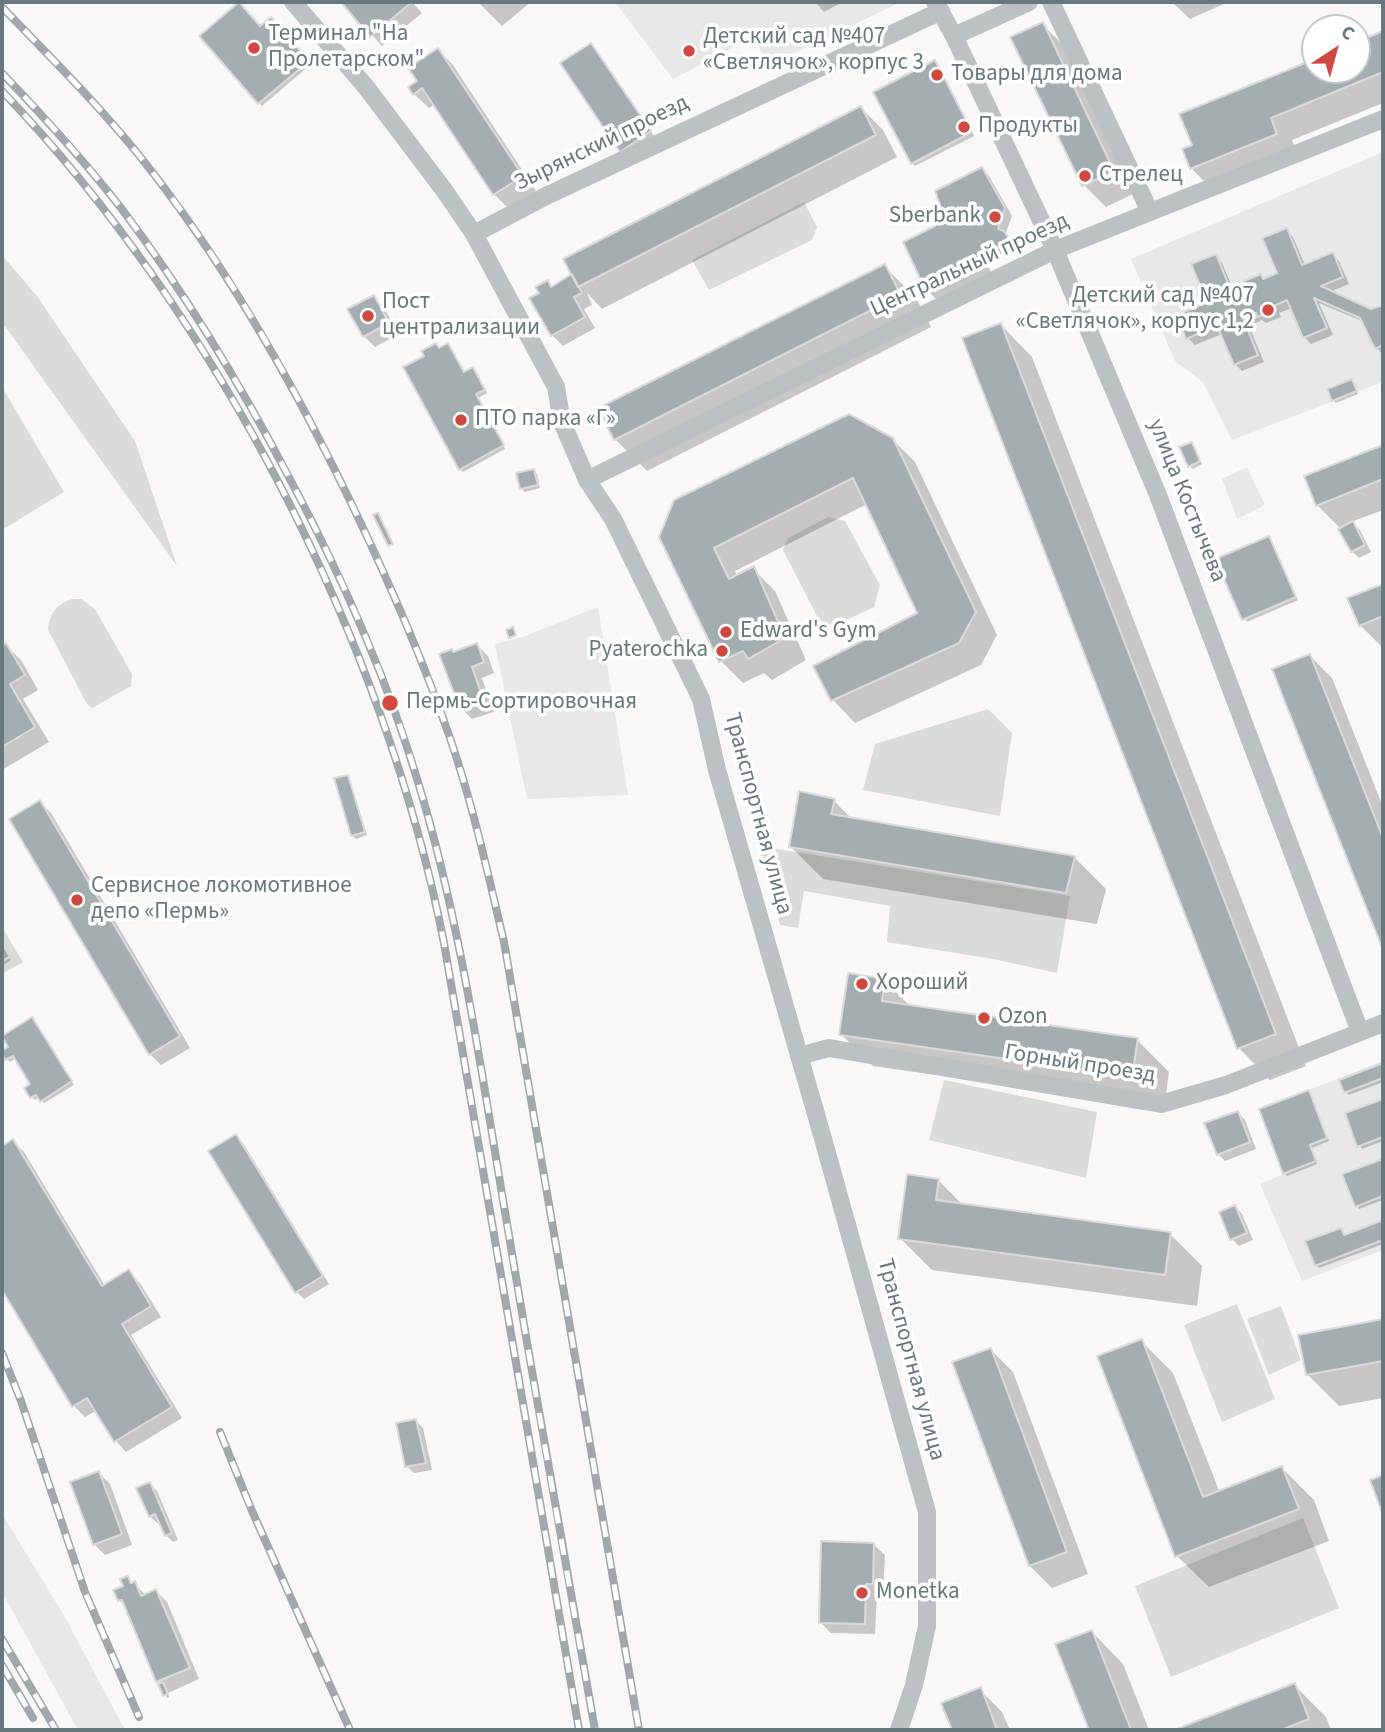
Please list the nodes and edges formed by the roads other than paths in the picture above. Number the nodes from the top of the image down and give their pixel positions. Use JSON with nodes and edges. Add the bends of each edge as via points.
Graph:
{"nodes":[{"id":1,"x":293,"y":2,"type":"edge"},
{"id":2,"x":1029,"y":2,"type":"edge"},
{"id":3,"x":1051,"y":2,"type":"edge"},
{"id":4,"x":938,"y":6,"type":"edge"},
{"id":5,"x":954,"y":36,"type":"junction"},
{"id":6,"x":1383,"y":119,"type":"edge"},
{"id":7,"x":1150,"y":212,"type":"junction"},
{"id":8,"x":474,"y":234,"type":"junction"},
{"id":9,"x":1055,"y":250,"type":"junction"},
{"id":10,"x":587,"y":480,"type":"junction"},
{"id":11,"x":1383,"y":1023,"type":"edge"},
{"id":12,"x":1360,"y":1032,"type":"junction"},
{"id":13,"x":799,"y":1056,"type":"junction"},
{"id":14,"x":899,"y":1730,"type":"edge"}],
"edges":[{"from":1,"to":8,"type":"street","name":"Транспортная улица","via":[[366,88]]},
{"from":2,"to":5,"type":"street"},
{"from":3,"to":7,"type":"street"},
{"from":4,"to":5,"type":"street","name":"улица Костычева"},
{"from":4,"to":8,"type":"street","name":"Зырянский проезд"},
{"from":5,"to":9,"type":"street","name":"улица Костычева"},
{"from":6,"to":7,"type":"street","name":"Центральный проезд"},
{"from":7,"to":9,"type":"street","name":"Центральный проезд"},
{"from":8,"to":10,"type":"street","name":"Транспортная улица","via":[[556,387],[562,422]]},
{"from":9,"to":10,"type":"street","name":"Центральный проезд"},
{"from":9,"to":12,"type":"street","name":"улица Костычева","via":[[1158,495]]},
{"from":10,"to":13,"type":"street","name":"Транспортная улица","via":[[613,519],[701,699]]},
{"from":11,"to":12,"type":"street","name":"Горный проезд"},
{"from":12,"to":13,"type":"street","name":"Горный проезд","via":[[1226,1085],[1161,1104],[829,1048]]},
{"from":13,"to":14,"type":"street","name":"Транспортная улица","via":[[927,1512],[927,1626]]}]}
